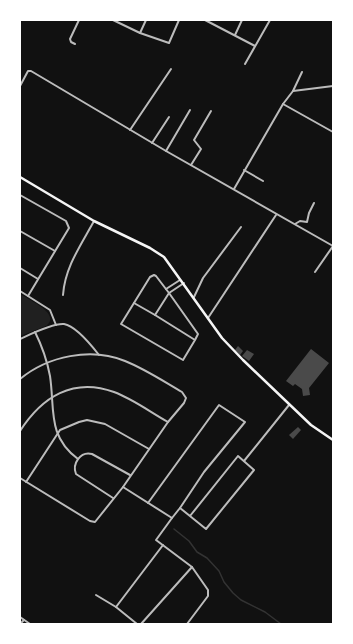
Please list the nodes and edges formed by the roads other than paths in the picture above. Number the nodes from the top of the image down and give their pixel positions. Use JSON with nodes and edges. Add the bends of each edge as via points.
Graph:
{"nodes":[{"id":1,"x":79,"y":20,"type":"edge"},
{"id":2,"x":113,"y":20,"type":"edge"},
{"id":3,"x":146,"y":20,"type":"edge"},
{"id":4,"x":179,"y":20,"type":"edge"},
{"id":5,"x":205,"y":20,"type":"edge"},
{"id":6,"x":242,"y":20,"type":"edge"},
{"id":7,"x":270,"y":20,"type":"edge"},
{"id":8,"x":210,"y":21,"type":"edge"},
{"id":9,"x":140,"y":33,"type":"junction"},
{"id":10,"x":235,"y":36,"type":"junction"},
{"id":11,"x":75,"y":44,"type":"dead end"},
{"id":12,"x":255,"y":46,"type":"junction"},
{"id":13,"x":245,"y":64,"type":"dead end"},
{"id":14,"x":171,"y":69,"type":"dead end"},
{"id":15,"x":302,"y":72,"type":"dead end"},
{"id":16,"x":21,"y":82,"type":"edge"},
{"id":17,"x":20,"y":86,"type":"edge"},
{"id":18,"x":333,"y":86,"type":"edge"},
{"id":19,"x":293,"y":91,"type":"junction"},
{"id":20,"x":283,"y":104,"type":"junction"},
{"id":21,"x":190,"y":110,"type":"dead end"},
{"id":22,"x":211,"y":111,"type":"dead end"},
{"id":23,"x":170,"y":117,"type":"dead end"},
{"id":24,"x":130,"y":130,"type":"junction"},
{"id":25,"x":333,"y":132,"type":"edge"},
{"id":26,"x":152,"y":143,"type":"junction"},
{"id":27,"x":166,"y":151,"type":"junction"},
{"id":28,"x":191,"y":166,"type":"junction"},
{"id":29,"x":244,"y":170,"type":"junction"},
{"id":30,"x":20,"y":177,"type":"edge"},
{"id":31,"x":263,"y":181,"type":"dead end"},
{"id":32,"x":234,"y":189,"type":"junction"},
{"id":33,"x":20,"y":195,"type":"edge"},
{"id":34,"x":314,"y":203,"type":"dead end"},
{"id":35,"x":276,"y":215,"type":"junction"},
{"id":36,"x":94,"y":221,"type":"junction"},
{"id":37,"x":295,"y":224,"type":"junction"},
{"id":38,"x":241,"y":227,"type":"dead end"},
{"id":39,"x":20,"y":231,"type":"edge"},
{"id":40,"x":333,"y":246,"type":"edge"},
{"id":41,"x":55,"y":251,"type":"junction"},
{"id":42,"x":20,"y":268,"type":"edge"},
{"id":43,"x":316,"y":272,"type":"dead end"},
{"id":44,"x":38,"y":279,"type":"junction"},
{"id":45,"x":181,"y":280,"type":"junction"},
{"id":46,"x":184,"y":283,"type":"junction"},
{"id":47,"x":166,"y":289,"type":"junction"},
{"id":48,"x":20,"y":291,"type":"edge"},
{"id":49,"x":168,"y":293,"type":"junction"},
{"id":50,"x":63,"y":295,"type":"dead end"},
{"id":51,"x":28,"y":296,"type":"junction"},
{"id":52,"x":194,"y":297,"type":"junction"},
{"id":53,"x":134,"y":302,"type":"junction"},
{"id":54,"x":155,"y":315,"type":"junction"},
{"id":55,"x":208,"y":318,"type":"junction"},
{"id":56,"x":56,"y":325,"type":"junction"},
{"id":57,"x":35,"y":332,"type":"junction"},
{"id":58,"x":20,"y":340,"type":"edge"},
{"id":59,"x":195,"y":340,"type":"junction"},
{"id":60,"x":100,"y":355,"type":"junction"},
{"id":61,"x":47,"y":362,"type":"junction"},
{"id":62,"x":20,"y":379,"type":"edge"},
{"id":63,"x":52,"y":396,"type":"junction"},
{"id":64,"x":289,"y":405,"type":"junction"},
{"id":65,"x":168,"y":422,"type":"junction"},
{"id":66,"x":20,"y":431,"type":"edge"},
{"id":67,"x":57,"y":434,"type":"junction"},
{"id":68,"x":333,"y":440,"type":"edge"},
{"id":69,"x":149,"y":449,"type":"junction"},
{"id":70,"x":78,"y":459,"type":"junction"},
{"id":71,"x":244,"y":461,"type":"junction"},
{"id":72,"x":130,"y":475,"type":"junction"},
{"id":73,"x":20,"y":478,"type":"edge"},
{"id":74,"x":26,"y":482,"type":"junction"},
{"id":75,"x":123,"y":487,"type":"junction"},
{"id":76,"x":114,"y":498,"type":"junction"},
{"id":77,"x":148,"y":503,"type":"junction"},
{"id":78,"x":180,"y":508,"type":"junction"},
{"id":79,"x":190,"y":516,"type":"junction"},
{"id":80,"x":172,"y":518,"type":"junction"},
{"id":81,"x":163,"y":545,"type":"junction"},
{"id":82,"x":192,"y":567,"type":"junction"},
{"id":83,"x":96,"y":595,"type":"dead end"},
{"id":84,"x":116,"y":608,"type":"junction"},
{"id":85,"x":20,"y":617,"type":"edge"},
{"id":86,"x":24,"y":620,"type":"junction"},
{"id":87,"x":20,"y":624,"type":"edge"},
{"id":88,"x":30,"y":624,"type":"edge"},
{"id":89,"x":137,"y":624,"type":"edge"},
{"id":90,"x":141,"y":624,"type":"edge"},
{"id":91,"x":187,"y":624,"type":"edge"}],
"edges":[{"from":1,"to":11,"type":"street","via":[[70,38]]},
{"from":2,"to":9,"type":"street"},
{"from":3,"to":9,"type":"street"},
{"from":4,"to":9,"type":"street","via":[[169,43]]},
{"from":5,"to":8,"type":"street"},
{"from":6,"to":10,"type":"street"},
{"from":7,"to":12,"type":"street"},
{"from":8,"to":10,"type":"street"},
{"from":10,"to":12,"type":"street"},
{"from":12,"to":13,"type":"street"},
{"from":14,"to":24,"type":"street"},
{"from":15,"to":19,"type":"street"},
{"from":16,"to":17,"type":"street"},
{"from":16,"to":24,"type":"street","via":[[28,71],[31,71]]},
{"from":18,"to":19,"type":"street"},
{"from":19,"to":20,"type":"street"},
{"from":20,"to":25,"type":"street"},
{"from":20,"to":29,"type":"street"},
{"from":21,"to":27,"type":"street"},
{"from":22,"to":28,"type":"street","via":[[194,140],[201,149]]},
{"from":23,"to":26,"type":"street"},
{"from":24,"to":26,"type":"street"},
{"from":26,"to":27,"type":"street"},
{"from":27,"to":28,"type":"street"},
{"from":28,"to":32,"type":"street"},
{"from":29,"to":31,"type":"street"},
{"from":29,"to":32,"type":"street"},
{"from":30,"to":36,"type":"main road"},
{"from":32,"to":35,"type":"street"},
{"from":33,"to":41,"type":"street","via":[[68,223],[69,228]]},
{"from":34,"to":37,"type":"street","via":[[307,222],[300,221]]},
{"from":35,"to":37,"type":"street"},
{"from":35,"to":55,"type":"street"},
{"from":36,"to":45,"type":"main road","via":[[164,257]]},
{"from":36,"to":50,"type":"street","via":[[72,260],[64,283]]},
{"from":37,"to":40,"type":"street"},
{"from":38,"to":52,"type":"street","via":[[203,278]]},
{"from":39,"to":41,"type":"street"},
{"from":40,"to":43,"type":"street"},
{"from":41,"to":44,"type":"street"},
{"from":42,"to":44,"type":"street"},
{"from":44,"to":51,"type":"street"},
{"from":45,"to":46,"type":"main road"},
{"from":45,"to":47,"type":"street"},
{"from":46,"to":49,"type":"street"},
{"from":46,"to":52,"type":"main road"},
{"from":47,"to":49,"type":"street"},
{"from":47,"to":53,"type":"street","via":[[156,276],[152,276]]},
{"from":48,"to":51,"type":"street"},
{"from":49,"to":54,"type":"street"},
{"from":49,"to":59,"type":"street","via":[[198,334]]},
{"from":51,"to":56,"type":"street","via":[[50,310]]},
{"from":52,"to":55,"type":"main road"},
{"from":53,"to":54,"type":"street"},
{"from":53,"to":59,"type":"street","via":[[121,324],[183,360]]},
{"from":54,"to":59,"type":"street"},
{"from":55,"to":64,"type":"main road","via":[[222,338]]},
{"from":56,"to":57,"type":"street"},
{"from":56,"to":60,"type":"street","via":[[70,326]]},
{"from":57,"to":58,"type":"street"},
{"from":57,"to":61,"type":"street"},
{"from":60,"to":61,"type":"street","via":[[72,356]]},
{"from":60,"to":65,"type":"street","via":[[123,360],[182,392],[186,396],[184,403]]},
{"from":61,"to":62,"type":"street"},
{"from":61,"to":63,"type":"street"},
{"from":63,"to":65,"type":"street","via":[[78,388],[105,390],[120,395]]},
{"from":63,"to":66,"type":"street","via":[[38,407]]},
{"from":63,"to":67,"type":"street","via":[[53,420]]},
{"from":64,"to":68,"type":"main road"},
{"from":64,"to":71,"type":"street"},
{"from":65,"to":69,"type":"street"},
{"from":67,"to":69,"type":"street","via":[[60,430],[79,422],[97,421]]},
{"from":67,"to":70,"type":"street","via":[[64,446]]},
{"from":67,"to":74,"type":"street"},
{"from":69,"to":72,"type":"street"},
{"from":70,"to":72,"type":"street","via":[[85,454],[92,454]]},
{"from":70,"to":76,"type":"street","via":[[74,469],[76,474]]},
{"from":71,"to":79,"type":"street","via":[[238,456]]},
{"from":71,"to":79,"type":"street","via":[[254,470],[206,529]]},
{"from":72,"to":75,"type":"street"},
{"from":73,"to":74,"type":"street"},
{"from":74,"to":76,"type":"street","via":[[94,522]]},
{"from":75,"to":76,"type":"street"},
{"from":75,"to":77,"type":"street"},
{"from":77,"to":78,"type":"street","via":[[219,405],[246,422],[204,472]]},
{"from":77,"to":80,"type":"street"},
{"from":78,"to":79,"type":"street"},
{"from":78,"to":80,"type":"street"},
{"from":80,"to":81,"type":"street","via":[[156,540]]},
{"from":81,"to":82,"type":"street"},
{"from":81,"to":84,"type":"street"},
{"from":82,"to":90,"type":"street"},
{"from":82,"to":91,"type":"street","via":[[208,590],[208,596]]},
{"from":83,"to":84,"type":"street"},
{"from":84,"to":89,"type":"street"},
{"from":85,"to":86,"type":"street"},
{"from":86,"to":87,"type":"street"},
{"from":86,"to":88,"type":"street"}]}
